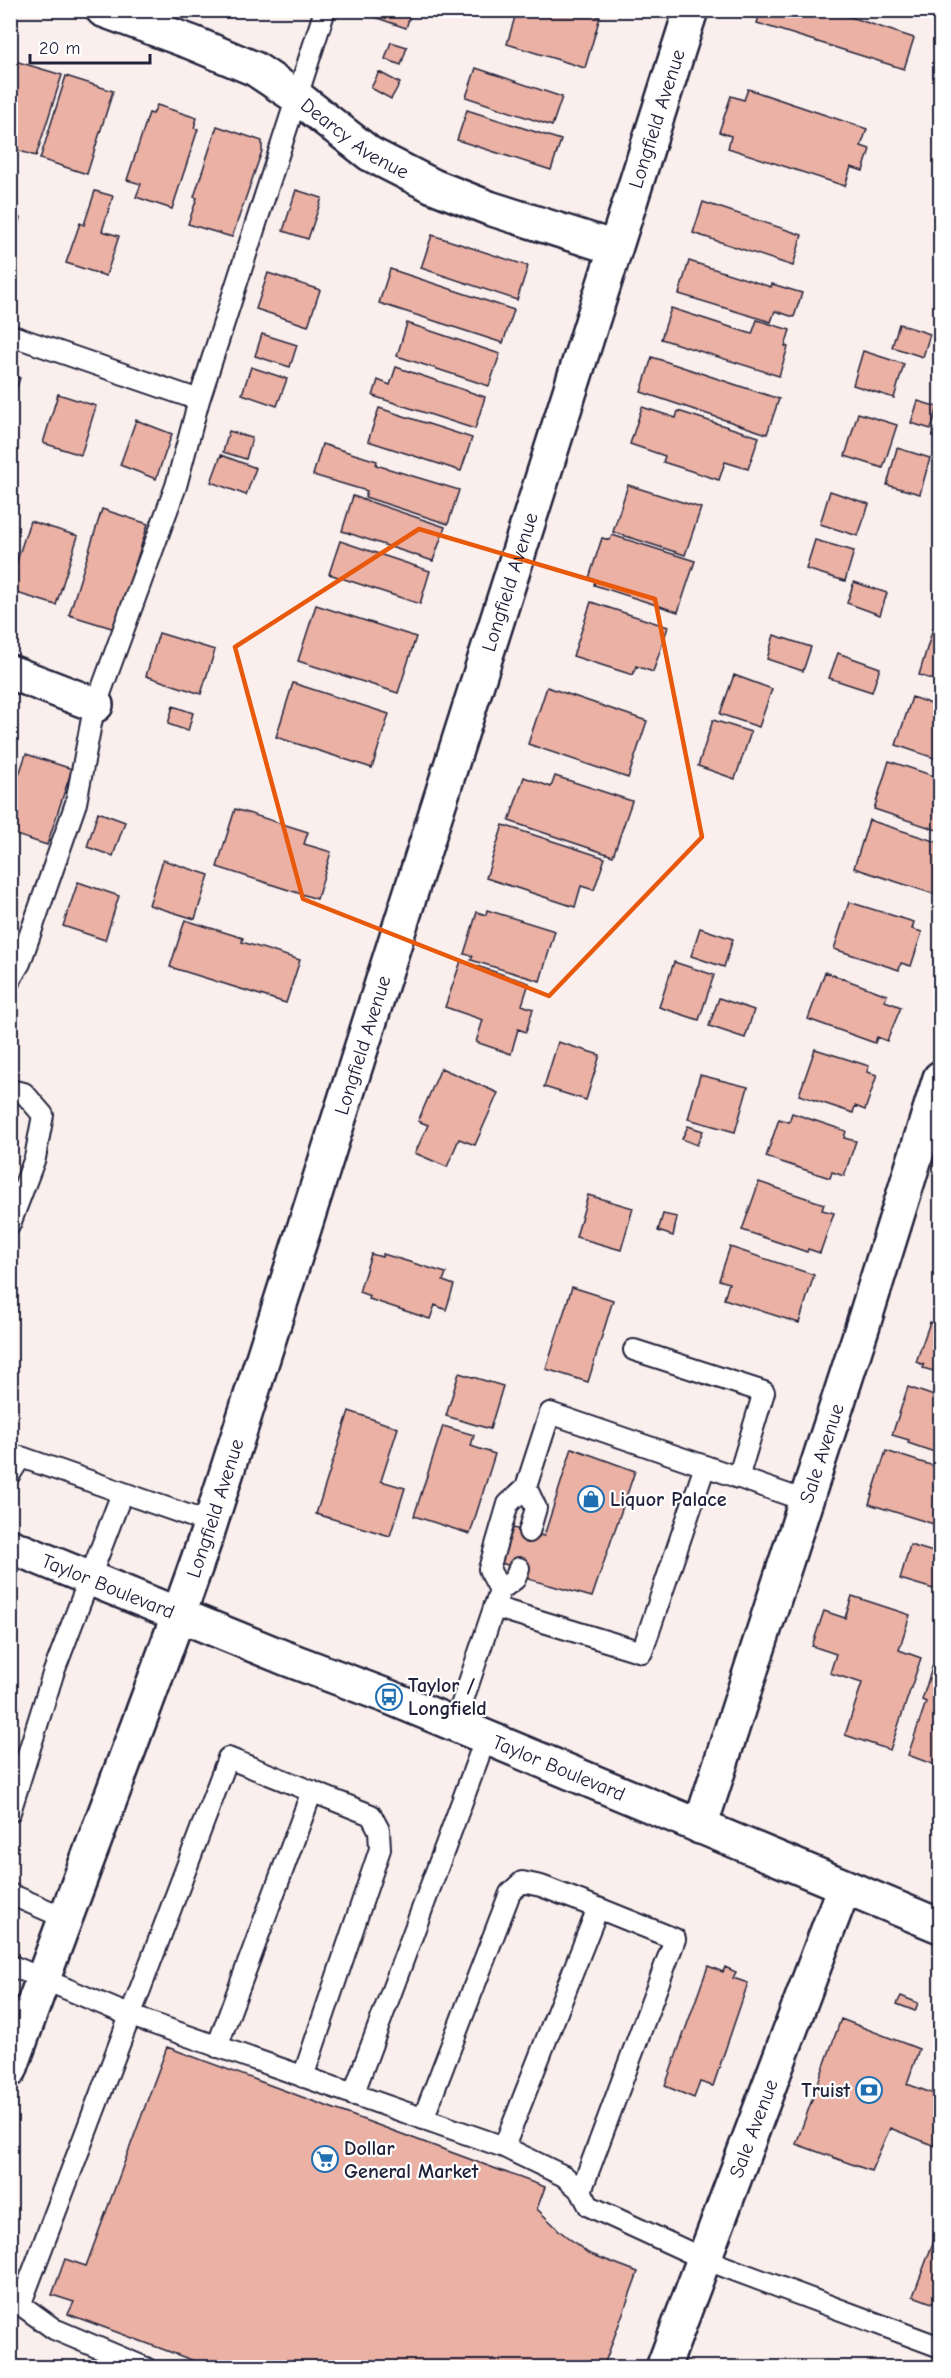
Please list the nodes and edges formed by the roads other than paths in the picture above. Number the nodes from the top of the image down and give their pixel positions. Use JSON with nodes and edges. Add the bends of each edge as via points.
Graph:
{"nodes":[{"id":1,"x":104,"y":10,"type":"edge"},
{"id":2,"x":325,"y":10,"type":"edge"},
{"id":3,"x":691,"y":10,"type":"edge"},
{"id":4,"x":297,"y":97,"type":"junction"},
{"id":5,"x":615,"y":248,"type":"junction"},
{"id":6,"x":10,"y":335,"type":"edge"},
{"id":7,"x":199,"y":400,"type":"junction"},
{"id":8,"x":10,"y":672,"type":"edge"},
{"id":9,"x":96,"y":705,"type":"junction"},
{"id":10,"x":10,"y":980,"type":"edge"},
{"id":11,"x":940,"y":1078,"type":"edge"},
{"id":12,"x":10,"y":1090,"type":"edge"},
{"id":13,"x":10,"y":1224,"type":"edge"},
{"id":14,"x":634,"y":1350,"type":"dead end"},
{"id":15,"x":705,"y":1466,"type":"junction"},
{"id":16,"x":10,"y":1474,"type":"edge"},
{"id":17,"x":738,"y":1478,"type":"junction"},
{"id":18,"x":526,"y":1487,"type":"junction"},
{"id":19,"x":122,"y":1493,"type":"junction"},
{"id":20,"x":806,"y":1501,"type":"junction"},
{"id":21,"x":210,"y":1523,"type":"junction"},
{"id":22,"x":529,"y":1532,"type":"dead end"},
{"id":23,"x":10,"y":1546,"type":"edge"},
{"id":24,"x":519,"y":1568,"type":"dead end"},
{"id":25,"x":91,"y":1579,"type":"junction"},
{"id":26,"x":497,"y":1599,"type":"junction"},
{"id":27,"x":179,"y":1614,"type":"junction"},
{"id":28,"x":455,"y":1724,"type":"junction"},
{"id":29,"x":486,"y":1737,"type":"junction"},
{"id":30,"x":312,"y":1791,"type":"junction"},
{"id":31,"x":10,"y":1812,"type":"edge"},
{"id":32,"x":700,"y":1827,"type":"junction"},
{"id":33,"x":844,"y":1887,"type":"junction"},
{"id":34,"x":10,"y":1894,"type":"edge"},
{"id":35,"x":598,"y":1908,"type":"junction"},
{"id":36,"x":65,"y":1918,"type":"junction"},
{"id":37,"x":940,"y":1926,"type":"edge"},
{"id":38,"x":10,"y":1965,"type":"edge"},
{"id":39,"x":43,"y":1978,"type":"junction"},
{"id":40,"x":131,"y":2016,"type":"junction"},
{"id":41,"x":217,"y":2047,"type":"junction"},
{"id":42,"x":10,"y":2070,"type":"edge"},
{"id":43,"x":303,"y":2077,"type":"junction"},
{"id":44,"x":353,"y":2095,"type":"junction"},
{"id":45,"x":423,"y":2119,"type":"junction"},
{"id":46,"x":504,"y":2147,"type":"junction"},
{"id":47,"x":581,"y":2191,"type":"junction"},
{"id":48,"x":704,"y":2259,"type":"junction"},
{"id":49,"x":16,"y":2300,"type":"edge"},
{"id":50,"x":940,"y":2347,"type":"edge"},
{"id":51,"x":146,"y":2367,"type":"edge"},
{"id":52,"x":663,"y":2367,"type":"edge"}],
"edges":[{"from":1,"to":4,"type":"street","name":"Dearcy Avenue","via":[[255,69]]},
{"from":2,"to":4,"type":"lane"},
{"from":3,"to":5,"type":"street","name":"Longfield Avenue"},
{"from":4,"to":5,"type":"street","name":"Dearcy Avenue","via":[[370,154],[433,186]]},
{"from":4,"to":7,"type":"lane"},
{"from":5,"to":21,"type":"street","name":"Longfield Avenue"},
{"from":6,"to":7,"type":"lane"},
{"from":7,"to":9,"type":"lane","via":[[176,486]]},
{"from":8,"to":9,"type":"street"},
{"from":9,"to":10,"type":"lane","via":[[76,803],[20,963]]},
{"from":11,"to":20,"type":"street","name":"Sale Avenue"},
{"from":12,"to":13,"type":"lane","via":[[24,1094],[43,1115],[35,1158]]},
{"from":14,"to":17,"type":"lane","via":[[765,1392]]},
{"from":15,"to":17,"type":"lane"},
{"from":15,"to":18,"type":"lane","via":[[550,1413]]},
{"from":15,"to":26,"type":"lane","via":[[642,1652]]},
{"from":16,"to":19,"type":"lane","via":[[21,1457]]},
{"from":17,"to":20,"type":"lane"},
{"from":18,"to":22,"type":"lane","via":[[536,1508]]},
{"from":18,"to":26,"type":"lane","via":[[508,1503],[489,1569]]},
{"from":19,"to":21,"type":"lane"},
{"from":19,"to":25,"type":"lane"},
{"from":20,"to":32,"type":"street","name":"Sale Avenue"},
{"from":21,"to":27,"type":"street","name":"Longfield Avenue"},
{"from":23,"to":25,"type":"street","name":"Taylor Boulevard"},
{"from":24,"to":26,"type":"lane"},
{"from":25,"to":27,"type":"street","name":"Taylor Boulevard"},
{"from":25,"to":31,"type":"lane","via":[[53,1674]]},
{"from":26,"to":28,"type":"lane"},
{"from":27,"to":28,"type":"street","name":"Taylor Boulevard"},
{"from":27,"to":36,"type":"street","name":"Longfield Avenue"},
{"from":28,"to":29,"type":"street","name":"Taylor Boulevard"},
{"from":29,"to":32,"type":"street","name":"Taylor Boulevard"},
{"from":29,"to":44,"type":"lane"},
{"from":30,"to":40,"type":"lane","via":[[228,1758]]},
{"from":30,"to":41,"type":"lane"},
{"from":30,"to":43,"type":"lane","via":[[371,1815],[379,1830],[380,1849]]},
{"from":32,"to":33,"type":"street","name":"Taylor Boulevard"},
{"from":33,"to":37,"type":"street","name":"Taylor Boulevard"},
{"from":33,"to":48,"type":"street","name":"Sale Avenue"},
{"from":34,"to":36,"type":"lane"},
{"from":35,"to":45,"type":"lane","via":[[522,1882],[510,1893]]},
{"from":35,"to":46,"type":"lane"},
{"from":35,"to":47,"type":"lane","via":[[675,1939]]},
{"from":36,"to":39,"type":"street","name":"Longfield Avenue"},
{"from":38,"to":39,"type":"lane"},
{"from":39,"to":40,"type":"lane"},
{"from":39,"to":42,"type":"street","name":"Longfield Avenue"},
{"from":40,"to":41,"type":"lane"},
{"from":40,"to":49,"type":"lane"},
{"from":41,"to":43,"type":"lane"},
{"from":43,"to":44,"type":"lane"},
{"from":44,"to":45,"type":"lane"},
{"from":45,"to":46,"type":"lane"},
{"from":46,"to":47,"type":"lane","via":[[564,2176]]},
{"from":47,"to":48,"type":"lane","via":[[589,2206]]},
{"from":48,"to":50,"type":"lane"},
{"from":48,"to":52,"type":"street","name":"Sale Avenue"},
{"from":49,"to":51,"type":"lane","via":[[54,2329]]}]}
